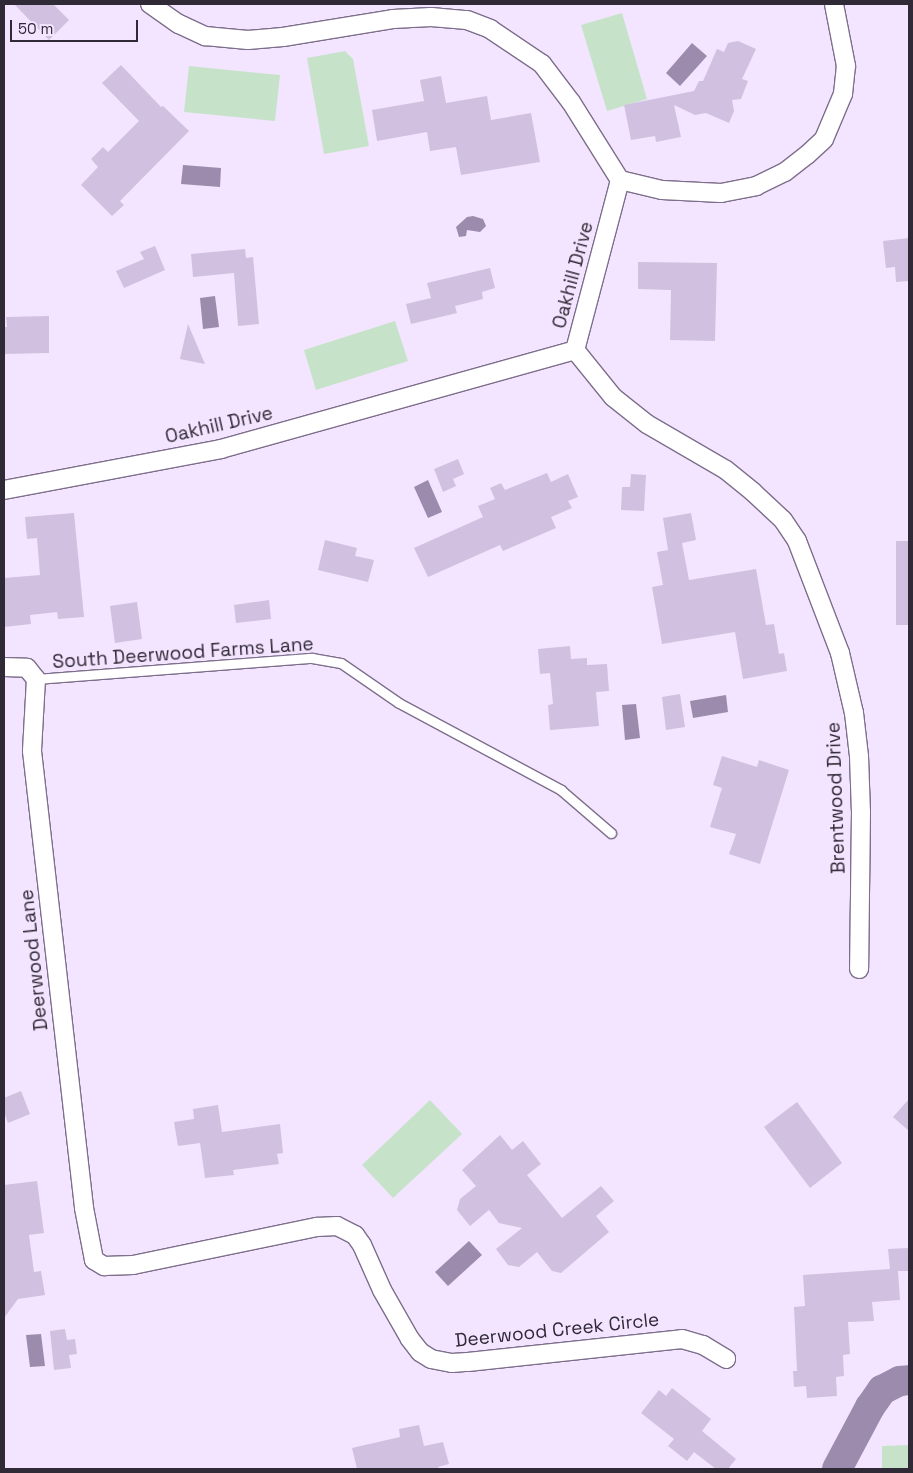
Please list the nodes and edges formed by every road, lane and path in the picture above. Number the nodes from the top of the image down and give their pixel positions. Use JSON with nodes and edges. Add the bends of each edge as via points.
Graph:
{"nodes":[{"id":1,"x":150,"y":4,"type":"edge"},
{"id":2,"x":834,"y":4,"type":"edge"},
{"id":3,"x":620,"y":180,"type":"junction"},
{"id":4,"x":575,"y":350,"type":"junction"},
{"id":5,"x":4,"y":490,"type":"edge"},
{"id":6,"x":4,"y":667,"type":"edge"},
{"id":7,"x":36,"y":679,"type":"junction"},
{"id":8,"x":611,"y":833,"type":"dead end"},
{"id":9,"x":859,"y":969,"type":"dead end"},
{"id":10,"x":104,"y":1266,"type":"joint"},
{"id":11,"x":726,"y":1359,"type":"dead end"}],
"edges":[{"from":1,"to":3,"type":"street","via":[[179,24],[205,36],[248,40],[393,19],[431,17],[467,20],[490,29],[542,64],[571,102]]},
{"from":2,"to":3,"type":"street","via":[[846,66],[843,94],[824,139],[808,155],[785,172],[756,186],[721,193],[662,190]]},
{"from":3,"to":4,"type":"street","name":"Oakhill Drive"},
{"from":4,"to":5,"type":"street","name":"Oakhill Drive","via":[[221,449]]},
{"from":4,"to":9,"type":"street","name":"Brentwood Drive","via":[[613,397],[647,424],[726,470],[783,520],[797,541],[840,652],[854,713],[861,812]]},
{"from":6,"to":7,"type":"street","via":[[26,668]]},
{"from":7,"to":8,"type":"lane","name":"South Deerwood Farms Lane","via":[[312,658],[341,663],[399,703],[561,790]]},
{"from":7,"to":10,"type":"street","name":"Deerwood Lane","via":[[32,751],[58,988],[84,1208],[94,1260]]},
{"from":10,"to":11,"type":"street","name":"Deerwood Creek Circle","via":[[133,1264],[317,1227],[337,1226],[355,1235],[410,1340],[431,1359],[452,1363],[682,1339],[703,1345]]}]}
